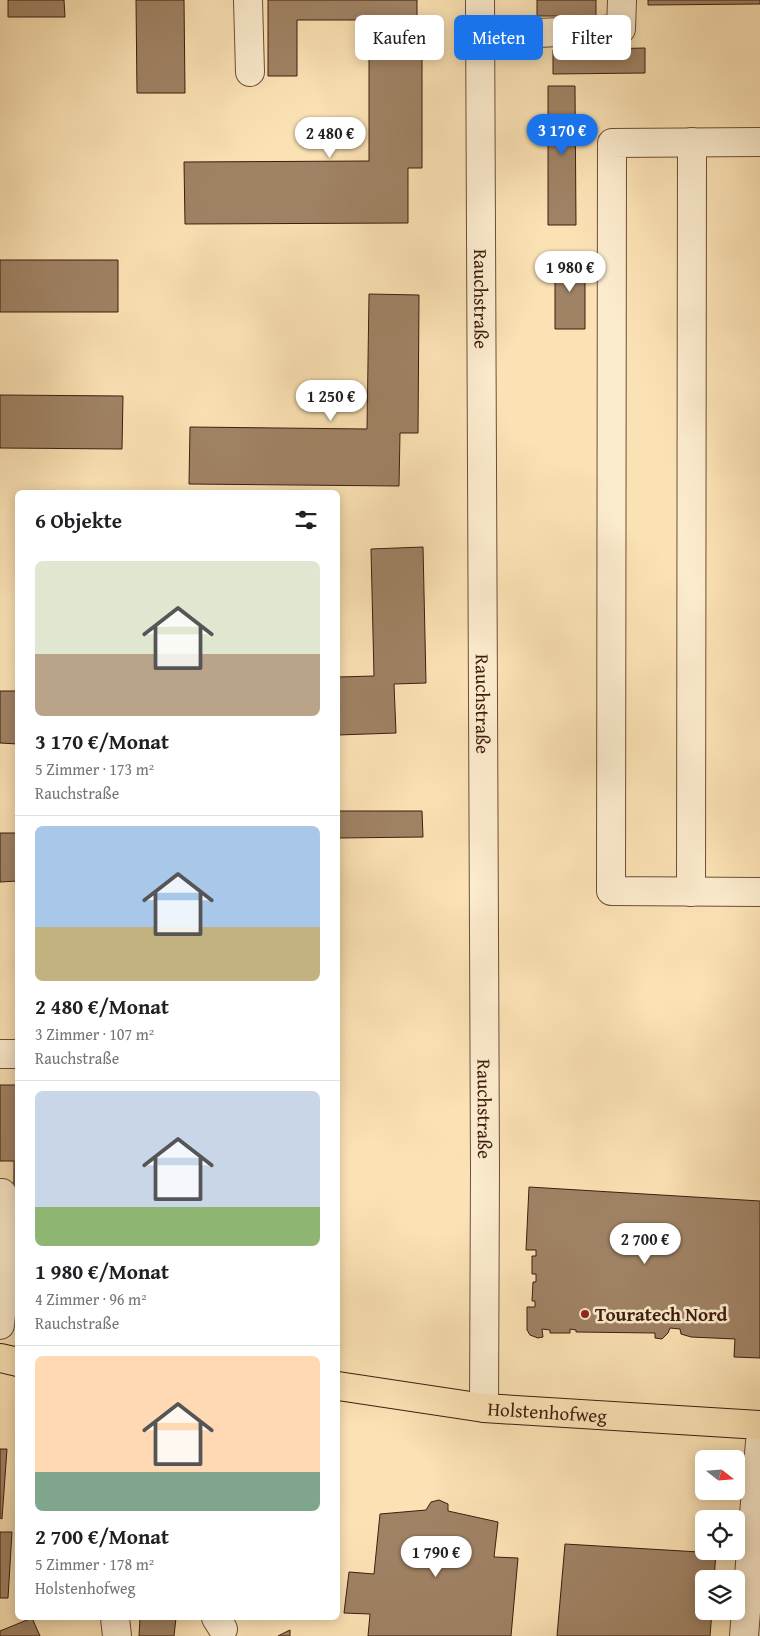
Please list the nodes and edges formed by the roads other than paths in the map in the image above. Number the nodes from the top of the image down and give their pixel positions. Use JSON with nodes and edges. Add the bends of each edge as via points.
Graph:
{"nodes":[{"id":1,"x":248,"y":0,"type":"edge"},
{"id":2,"x":480,"y":0,"type":"edge"},
{"id":3,"x":622,"y":0,"type":"edge"},
{"id":4,"x":480,"y":15,"type":"edge"},
{"id":5,"x":543,"y":33,"type":"edge"},
{"id":6,"x":479,"y":60,"type":"edge"},
{"id":7,"x":250,"y":72,"type":"dead end"},
{"id":8,"x":692,"y":142,"type":"junction"},
{"id":9,"x":760,"y":142,"type":"edge"},
{"id":10,"x":691,"y":892,"type":"junction"},
{"id":11,"x":760,"y":892,"type":"edge"},
{"id":12,"x":0,"y":1054,"type":"edge"},
{"id":13,"x":15,"y":1054,"type":"edge"},
{"id":14,"x":0,"y":1194,"type":"edge"},
{"id":15,"x":0,"y":1325,"type":"edge"},
{"id":16,"x":0,"y":1358,"type":"edge"},
{"id":17,"x":15,"y":1361,"type":"edge"},
{"id":18,"x":15,"y":1372,"type":"edge"},
{"id":19,"x":0,"y":1374,"type":"edge"},
{"id":20,"x":340,"y":1386,"type":"edge"},
{"id":21,"x":484,"y":1408,"type":"junction"},
{"id":22,"x":760,"y":1426,"type":"edge"},
{"id":23,"x":760,"y":1442,"type":"edge"},
{"id":24,"x":115,"y":1620,"type":"edge"},
{"id":25,"x":117,"y":1636,"type":"edge"},
{"id":26,"x":744,"y":1636,"type":"edge"}],
"edges":[{"from":1,"to":7,"type":"street"},
{"from":2,"to":4,"type":"street","name":"Rauchstraße"},
{"from":3,"to":5,"type":"street","via":[[621,30]]},
{"from":6,"to":21,"type":"street","name":"Rauchstraße"},
{"from":8,"to":9,"type":"street"},
{"from":8,"to":10,"type":"street"},
{"from":8,"to":10,"type":"street","via":[[612,143],[611,891]]},
{"from":10,"to":11,"type":"street"},
{"from":12,"to":13,"type":"street"},
{"from":14,"to":15,"type":"street","via":[[4,1252]]},
{"from":16,"to":17,"type":"main road"},
{"from":18,"to":19,"type":"main road"},
{"from":20,"to":21,"type":"main road","name":"Holstenhofweg"},
{"from":21,"to":22,"type":"main road","name":"Holstenhofweg"},
{"from":23,"to":26,"type":"street"},
{"from":24,"to":25,"type":"street"}]}
